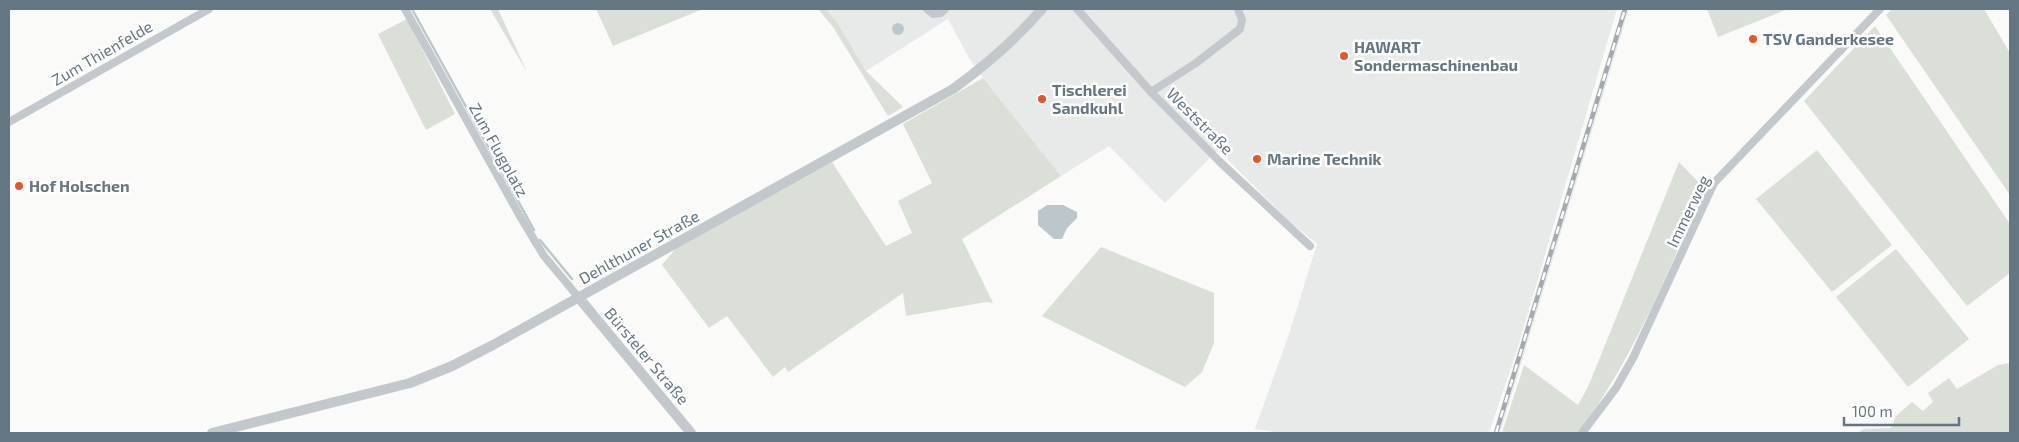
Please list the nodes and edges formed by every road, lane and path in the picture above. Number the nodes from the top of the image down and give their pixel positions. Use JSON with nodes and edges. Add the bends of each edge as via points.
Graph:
{"nodes":[{"id":1,"x":209,"y":9,"type":"edge"},
{"id":2,"x":405,"y":9,"type":"edge"},
{"id":3,"x":927,"y":9,"type":"edge"},
{"id":4,"x":945,"y":9,"type":"edge"},
{"id":5,"x":1042,"y":9,"type":"edge"},
{"id":6,"x":1077,"y":9,"type":"edge"},
{"id":7,"x":1238,"y":9,"type":"edge"},
{"id":8,"x":1880,"y":9,"type":"edge"},
{"id":9,"x":1152,"y":92,"type":"junction"},
{"id":10,"x":9,"y":122,"type":"edge"},
{"id":11,"x":1310,"y":246,"type":"dead end"},
{"id":12,"x":579,"y":298,"type":"junction"},
{"id":13,"x":212,"y":433,"type":"edge"},
{"id":14,"x":692,"y":433,"type":"edge"},
{"id":15,"x":1582,"y":433,"type":"edge"}],
"edges":[{"from":1,"to":10,"type":"street","name":"Zum Thienfelde"},
{"from":2,"to":12,"type":"street","name":"Zum Flugplatz","via":[[521,218],[544,256]]},
{"from":3,"to":4,"type":"street","via":[[933,14]]},
{"from":5,"to":12,"type":"street","name":"Dehlthuner Straße","via":[[1004,49],[953,89]]},
{"from":6,"to":9,"type":"street","name":"Weststraße"},
{"from":7,"to":9,"type":"street","via":[[1242,20],[1240,29]]},
{"from":8,"to":15,"type":"street","name":"Immerweg","via":[[1714,183],[1633,358],[1616,388]]},
{"from":9,"to":11,"type":"street","name":"Weststraße","via":[[1220,162]]},
{"from":12,"to":13,"type":"street","name":"Dehlthuner Straße","via":[[434,374],[389,389]]},
{"from":12,"to":14,"type":"street","name":"Bürsteler Straße"}]}
